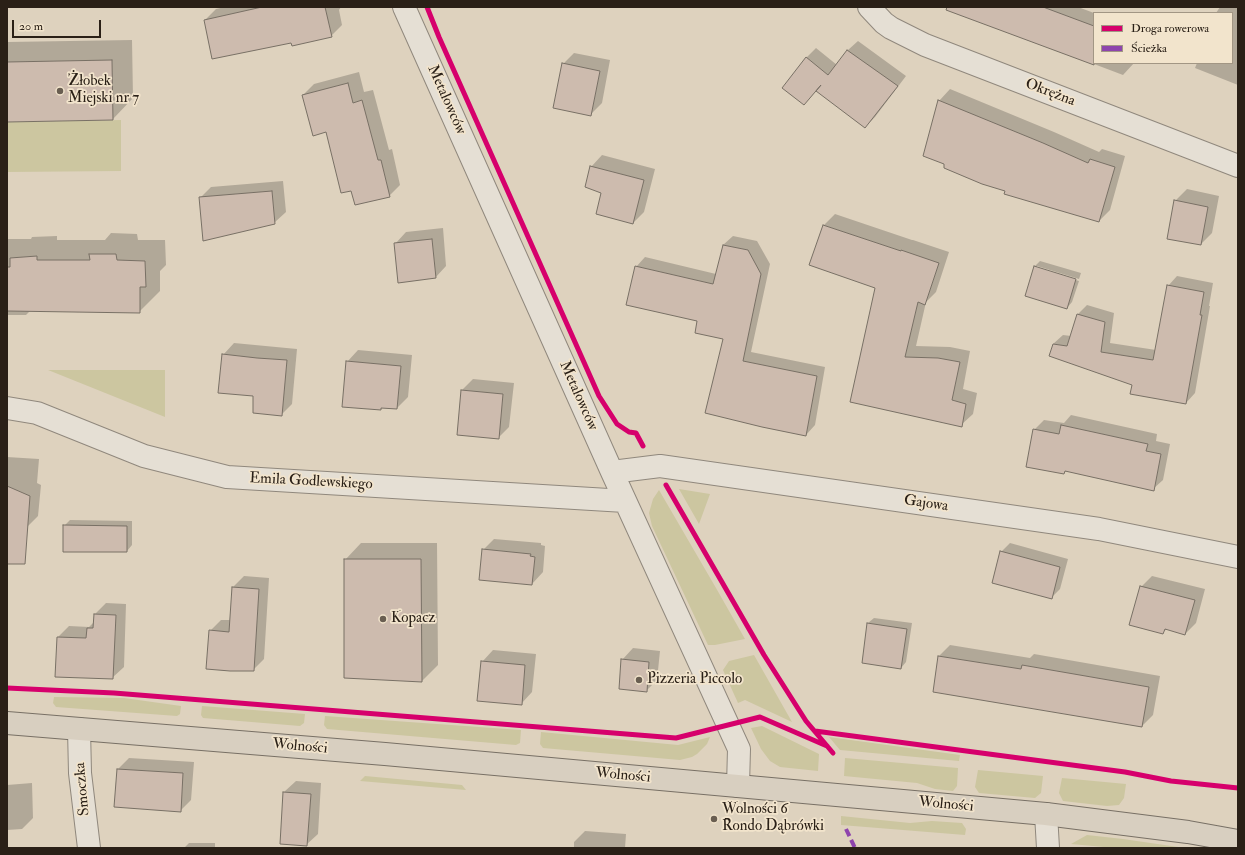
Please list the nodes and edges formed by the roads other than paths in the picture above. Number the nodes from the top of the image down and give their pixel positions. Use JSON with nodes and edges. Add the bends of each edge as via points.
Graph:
{"nodes":[{"id":1,"x":404,"y":7,"type":"edge"},
{"id":2,"x":869,"y":7,"type":"edge"},
{"id":3,"x":1238,"y":166,"type":"edge"},
{"id":4,"x":7,"y":408,"type":"edge"},
{"id":5,"x":612,"y":472,"type":"junction"},
{"id":6,"x":625,"y":501,"type":"junction"},
{"id":7,"x":1238,"y":558,"type":"edge"},
{"id":8,"x":7,"y":723,"type":"edge"},
{"id":9,"x":79,"y":729,"type":"junction"},
{"id":10,"x":738,"y":786,"type":"junction"},
{"id":11,"x":1046,"y":814,"type":"junction"},
{"id":12,"x":1238,"y":841,"type":"edge"},
{"id":13,"x":89,"y":848,"type":"edge"},
{"id":14,"x":1048,"y":848,"type":"edge"}],
"edges":[{"from":1,"to":5,"type":"street","name":"Metalowców"},
{"from":2,"to":3,"type":"street","name":"Okrężna","via":[[891,28],[925,45]]},
{"from":4,"to":6,"type":"street","name":"Emila Godlewskiego","via":[[37,413],[144,456],[227,477]]},
{"from":5,"to":6,"type":"street","name":"Metalowców"},
{"from":5,"to":7,"type":"street","name":"Gajowa","via":[[660,466],[1099,530]]},
{"from":6,"to":10,"type":"street","name":"Metalowców","via":[[739,749]]},
{"from":8,"to":9,"type":"main road","name":"Wolności"},
{"from":9,"to":10,"type":"main road","name":"Wolności"},
{"from":9,"to":13,"type":"street","name":"Smoczka","via":[[80,773]]},
{"from":10,"to":11,"type":"main road","name":"Wolności"},
{"from":11,"to":12,"type":"main road","name":"Wolności"},
{"from":11,"to":14,"type":"street"}]}
